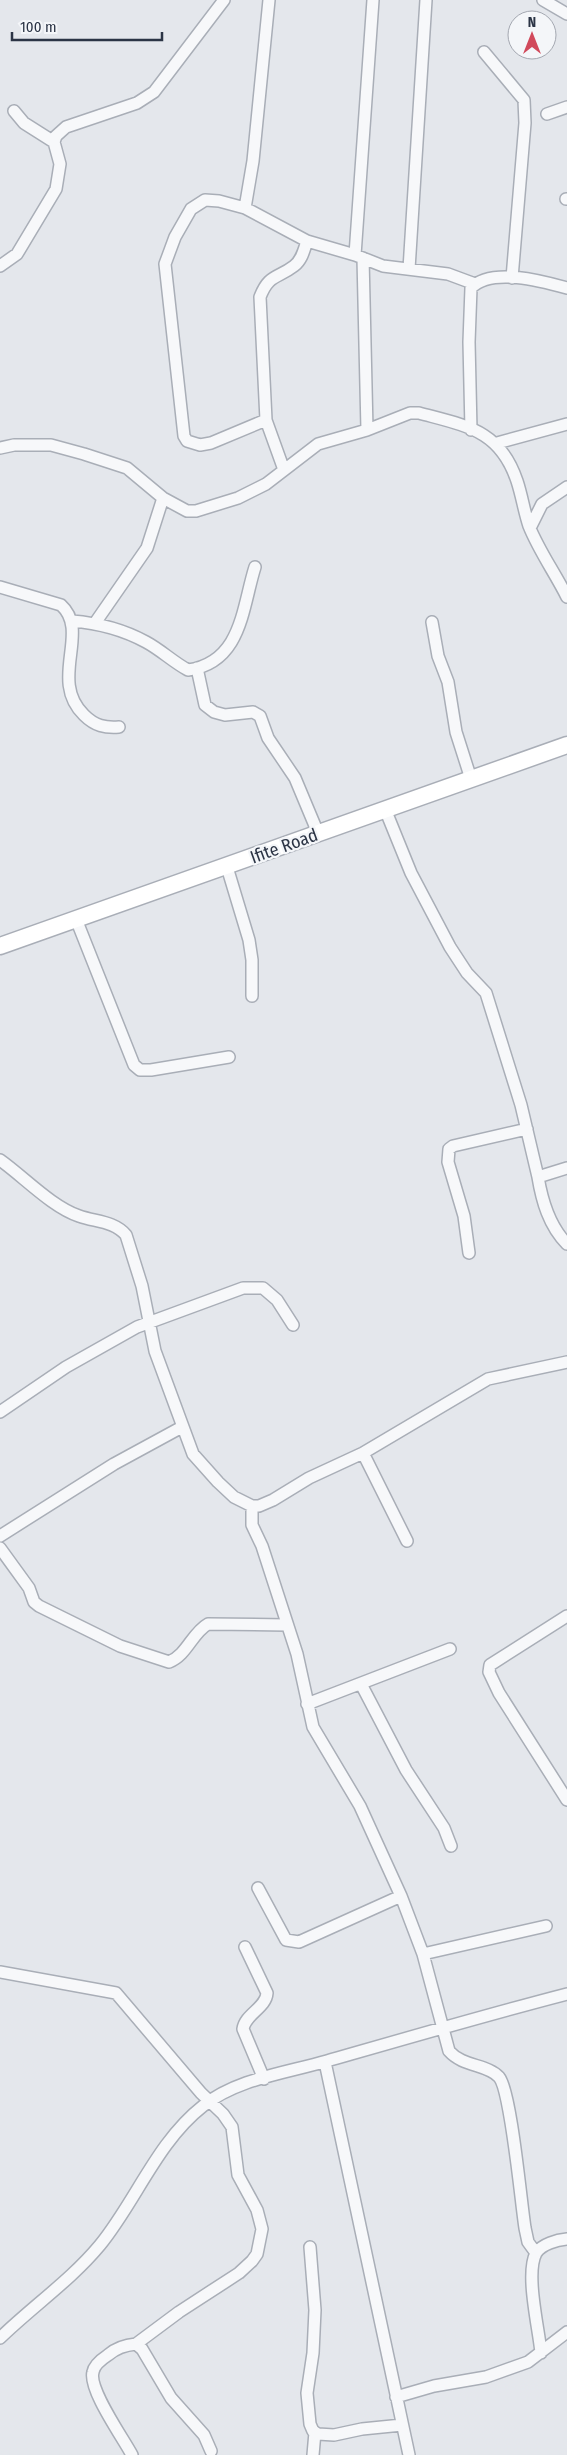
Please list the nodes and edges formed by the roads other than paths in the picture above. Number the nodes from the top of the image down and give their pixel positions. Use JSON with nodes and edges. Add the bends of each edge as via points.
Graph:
{"nodes":[{"id":1,"x":224,"y":0,"type":"edge"},
{"id":2,"x":268,"y":0,"type":"edge"},
{"id":3,"x":373,"y":0,"type":"edge"},
{"id":4,"x":426,"y":0,"type":"edge"},
{"id":5,"x":543,"y":0,"type":"edge"},
{"id":6,"x":567,"y":14,"type":"edge"},
{"id":7,"x":484,"y":52,"type":"dead end"},
{"id":8,"x":567,"y":107,"type":"edge"},
{"id":9,"x":14,"y":111,"type":"dead end"},
{"id":10,"x":547,"y":114,"type":"dead end"},
{"id":11,"x":54,"y":142,"type":"junction"},
{"id":12,"x":245,"y":208,"type":"junction"},
{"id":13,"x":307,"y":241,"type":"junction"},
{"id":14,"x":359,"y":256,"type":"junction"},
{"id":15,"x":0,"y":266,"type":"edge"},
{"id":16,"x":409,"y":269,"type":"junction"},
{"id":17,"x":512,"y":278,"type":"junction"},
{"id":18,"x":474,"y":284,"type":"junction"},
{"id":19,"x":567,"y":288,"type":"edge"},
{"id":20,"x":266,"y":420,"type":"junction"},
{"id":21,"x":567,"y":424,"type":"edge"},
{"id":22,"x":367,"y":430,"type":"junction"},
{"id":23,"x":471,"y":430,"type":"junction"},
{"id":24,"x":497,"y":443,"type":"junction"},
{"id":25,"x":0,"y":448,"type":"edge"},
{"id":26,"x":284,"y":470,"type":"junction"},
{"id":27,"x":567,"y":487,"type":"edge"},
{"id":28,"x":163,"y":498,"type":"junction"},
{"id":29,"x":530,"y":528,"type":"junction"},
{"id":30,"x":255,"y":567,"type":"dead end"},
{"id":31,"x":0,"y":587,"type":"edge"},
{"id":32,"x":567,"y":597,"type":"edge"},
{"id":33,"x":72,"y":621,"type":"junction"},
{"id":34,"x":432,"y":622,"type":"dead end"},
{"id":35,"x":95,"y":623,"type":"junction"},
{"id":36,"x":197,"y":668,"type":"junction"},
{"id":37,"x":119,"y":727,"type":"dead end"},
{"id":38,"x":567,"y":745,"type":"edge"},
{"id":39,"x":471,"y":779,"type":"junction"},
{"id":40,"x":385,"y":809,"type":"junction"},
{"id":41,"x":318,"y":834,"type":"junction"},
{"id":42,"x":227,"y":867,"type":"junction"},
{"id":43,"x":76,"y":918,"type":"junction"},
{"id":44,"x":0,"y":946,"type":"edge"},
{"id":45,"x":252,"y":996,"type":"dead end"},
{"id":46,"x":229,"y":1057,"type":"dead end"},
{"id":47,"x":527,"y":1129,"type":"junction"},
{"id":48,"x":0,"y":1160,"type":"edge"},
{"id":49,"x":567,"y":1168,"type":"edge"},
{"id":50,"x":538,"y":1177,"type":"junction"},
{"id":51,"x":567,"y":1244,"type":"edge"},
{"id":52,"x":469,"y":1253,"type":"dead end"},
{"id":53,"x":149,"y":1322,"type":"junction"},
{"id":54,"x":294,"y":1325,"type":"dead end"},
{"id":55,"x":567,"y":1362,"type":"edge"},
{"id":56,"x":0,"y":1412,"type":"edge"},
{"id":57,"x":182,"y":1427,"type":"junction"},
{"id":58,"x":363,"y":1452,"type":"junction"},
{"id":59,"x":252,"y":1506,"type":"junction"},
{"id":60,"x":0,"y":1536,"type":"edge"},
{"id":61,"x":407,"y":1541,"type":"dead end"},
{"id":62,"x":0,"y":1548,"type":"edge"},
{"id":63,"x":567,"y":1616,"type":"edge"},
{"id":64,"x":287,"y":1624,"type":"junction"},
{"id":65,"x":450,"y":1648,"type":"dead end"},
{"id":66,"x":361,"y":1684,"type":"junction"},
{"id":67,"x":307,"y":1704,"type":"junction"},
{"id":68,"x":567,"y":1800,"type":"edge"},
{"id":69,"x":451,"y":1846,"type":"dead end"},
{"id":70,"x":258,"y":1888,"type":"dead end"},
{"id":71,"x":401,"y":1896,"type":"junction"},
{"id":72,"x":546,"y":1926,"type":"dead end"},
{"id":73,"x":245,"y":1947,"type":"dead end"},
{"id":74,"x":423,"y":1954,"type":"junction"},
{"id":75,"x":0,"y":1972,"type":"edge"},
{"id":76,"x":567,"y":1994,"type":"edge"},
{"id":77,"x":442,"y":2027,"type":"junction"},
{"id":78,"x":325,"y":2062,"type":"junction"},
{"id":79,"x":264,"y":2078,"type":"junction"},
{"id":80,"x":209,"y":2102,"type":"junction"},
{"id":81,"x":567,"y":2239,"type":"edge"},
{"id":82,"x":310,"y":2247,"type":"dead end"},
{"id":83,"x":536,"y":2253,"type":"junction"},
{"id":84,"x":567,"y":2332,"type":"edge"},
{"id":85,"x":0,"y":2338,"type":"edge"},
{"id":86,"x":136,"y":2344,"type":"junction"},
{"id":87,"x":541,"y":2353,"type":"junction"},
{"id":88,"x":396,"y":2397,"type":"junction"},
{"id":89,"x":402,"y":2425,"type":"junction"},
{"id":90,"x":315,"y":2432,"type":"junction"},
{"id":91,"x":211,"y":2452,"type":"dead end"},
{"id":92,"x":132,"y":2455,"type":"edge"},
{"id":93,"x":313,"y":2455,"type":"edge"},
{"id":94,"x":409,"y":2455,"type":"edge"}],
"edges":[{"from":1,"to":11,"type":"street","via":[[154,92],[137,103],[66,127]]},
{"from":2,"to":12,"type":"street","via":[[253,161]]},
{"from":3,"to":14,"type":"street"},
{"from":4,"to":16,"type":"street"},
{"from":5,"to":6,"type":"street"},
{"from":7,"to":17,"type":"street","via":[[524,100]]},
{"from":8,"to":10,"type":"street"},
{"from":9,"to":11,"type":"street","via":[[24,123]]},
{"from":11,"to":15,"type":"street","via":[[60,164],[56,188],[17,254]]},
{"from":12,"to":13,"type":"street"},
{"from":12,"to":20,"type":"street","via":[[205,200],[191,209],[174,237],[165,264],[166,286],[187,441],[200,445],[211,443]]},
{"from":13,"to":14,"type":"street"},
{"from":13,"to":20,"type":"street","via":[[302,258],[295,266],[265,284],[260,297]]},
{"from":14,"to":16,"type":"street","via":[[383,266]]},
{"from":14,"to":22,"type":"street"},
{"from":16,"to":18,"type":"street","via":[[448,274]]},
{"from":17,"to":18,"type":"street","via":[[490,277]]},
{"from":17,"to":19,"type":"street"},
{"from":18,"to":23,"type":"street","via":[[471,288],[469,342]]},
{"from":20,"to":26,"type":"street"},
{"from":21,"to":24,"type":"street"},
{"from":22,"to":23,"type":"street","via":[[410,413],[443,419]]},
{"from":22,"to":26,"type":"street","via":[[318,444]]},
{"from":23,"to":24,"type":"street"},
{"from":24,"to":29,"type":"street","via":[[517,482]]},
{"from":25,"to":28,"type":"street","via":[[51,445],[84,454],[127,468]]},
{"from":26,"to":28,"type":"street","via":[[266,484],[238,498],[196,511],[187,511]]},
{"from":27,"to":29,"type":"street","via":[[542,504]]},
{"from":28,"to":35,"type":"street","via":[[147,548]]},
{"from":29,"to":32,"type":"street"},
{"from":30,"to":36,"type":"street","via":[[240,627],[213,663]]},
{"from":31,"to":33,"type":"street","via":[[61,605]]},
{"from":33,"to":35,"type":"street"},
{"from":33,"to":37,"type":"street","via":[[70,694],[78,709],[92,723],[107,728]]},
{"from":34,"to":39,"type":"street","via":[[438,656],[448,682],[456,732]]},
{"from":35,"to":36,"type":"street","via":[[146,641],[188,670]]},
{"from":36,"to":41,"type":"street","via":[[205,705],[214,712],[225,715],[253,712],[260,716],[268,738],[295,778]]},
{"from":38,"to":39,"type":"street","name":"Ifite Road"},
{"from":39,"to":40,"type":"street","name":"Ifite Road"},
{"from":40,"to":41,"type":"street","name":"Ifite Road"},
{"from":40,"to":47,"type":"street","via":[[411,873],[450,947],[467,973],[486,993]]},
{"from":41,"to":42,"type":"street","name":"Ifite Road"},
{"from":42,"to":43,"type":"street","name":"Ifite Road"},
{"from":42,"to":45,"type":"street","via":[[249,940]]},
{"from":43,"to":44,"type":"street","name":"Ifite Road"},
{"from":43,"to":46,"type":"street","via":[[134,1065],[140,1070],[151,1070]]},
{"from":47,"to":50,"type":"street"},
{"from":47,"to":52,"type":"street","via":[[453,1146],[449,1150],[448,1162],[464,1216]]},
{"from":48,"to":53,"type":"street","via":[[65,1211],[120,1228],[132,1249]]},
{"from":49,"to":50,"type":"street"},
{"from":50,"to":51,"type":"street","via":[[541,1198],[553,1226]]},
{"from":53,"to":54,"type":"street","via":[[252,1286],[263,1288],[277,1300]]},
{"from":53,"to":56,"type":"street","via":[[66,1368]]},
{"from":53,"to":57,"type":"street","via":[[155,1351]]},
{"from":55,"to":58,"type":"street","via":[[488,1379]]},
{"from":57,"to":59,"type":"street","via":[[193,1454],[208,1471],[234,1497]]},
{"from":57,"to":60,"type":"street","via":[[114,1464]]},
{"from":58,"to":59,"type":"street","via":[[273,1500]]},
{"from":58,"to":61,"type":"street"},
{"from":59,"to":64,"type":"street","via":[[252,1525]]},
{"from":62,"to":64,"type":"street","via":[[39,1606],[120,1646],[169,1662],[178,1659],[201,1628],[208,1624]]},
{"from":63,"to":68,"type":"street","via":[[490,1665],[489,1672],[498,1693]]},
{"from":64,"to":67,"type":"street"},
{"from":65,"to":66,"type":"street"},
{"from":66,"to":67,"type":"street"},
{"from":66,"to":69,"type":"street","via":[[406,1770],[444,1828]]},
{"from":67,"to":71,"type":"street","via":[[313,1727],[360,1806]]},
{"from":70,"to":71,"type":"street","via":[[286,1940],[299,1942]]},
{"from":71,"to":74,"type":"street"},
{"from":72,"to":74,"type":"street"},
{"from":73,"to":79,"type":"street","via":[[267,1993],[266,1999],[244,2023]]},
{"from":74,"to":77,"type":"street"},
{"from":75,"to":80,"type":"street","via":[[116,1993]]},
{"from":76,"to":77,"type":"street"},
{"from":77,"to":78,"type":"street"},
{"from":77,"to":83,"type":"street","via":[[452,2055],[492,2072],[504,2086],[525,2228],[528,2242]]},
{"from":78,"to":79,"type":"street"},
{"from":78,"to":88,"type":"street"},
{"from":79,"to":80,"type":"street"},
{"from":80,"to":85,"type":"street","via":[[173,2136],[124,2214],[99,2246]]},
{"from":80,"to":86,"type":"street","via":[[232,2127],[238,2175],[257,2210],[262,2229],[257,2254],[239,2272]]},
{"from":81,"to":83,"type":"street","via":[[545,2245]]},
{"from":82,"to":90,"type":"street","via":[[315,2310],[307,2393],[310,2424]]},
{"from":83,"to":87,"type":"street","via":[[532,2278]]},
{"from":84,"to":87,"type":"street"},
{"from":86,"to":91,"type":"street","via":[[171,2398],[204,2435]]},
{"from":86,"to":92,"type":"street","via":[[115,2349],[93,2371],[98,2394]]},
{"from":87,"to":88,"type":"street","via":[[528,2362],[486,2377]]},
{"from":88,"to":89,"type":"street"},
{"from":89,"to":90,"type":"street","via":[[334,2435]]},
{"from":89,"to":94,"type":"street"},
{"from":90,"to":93,"type":"street"}]}
